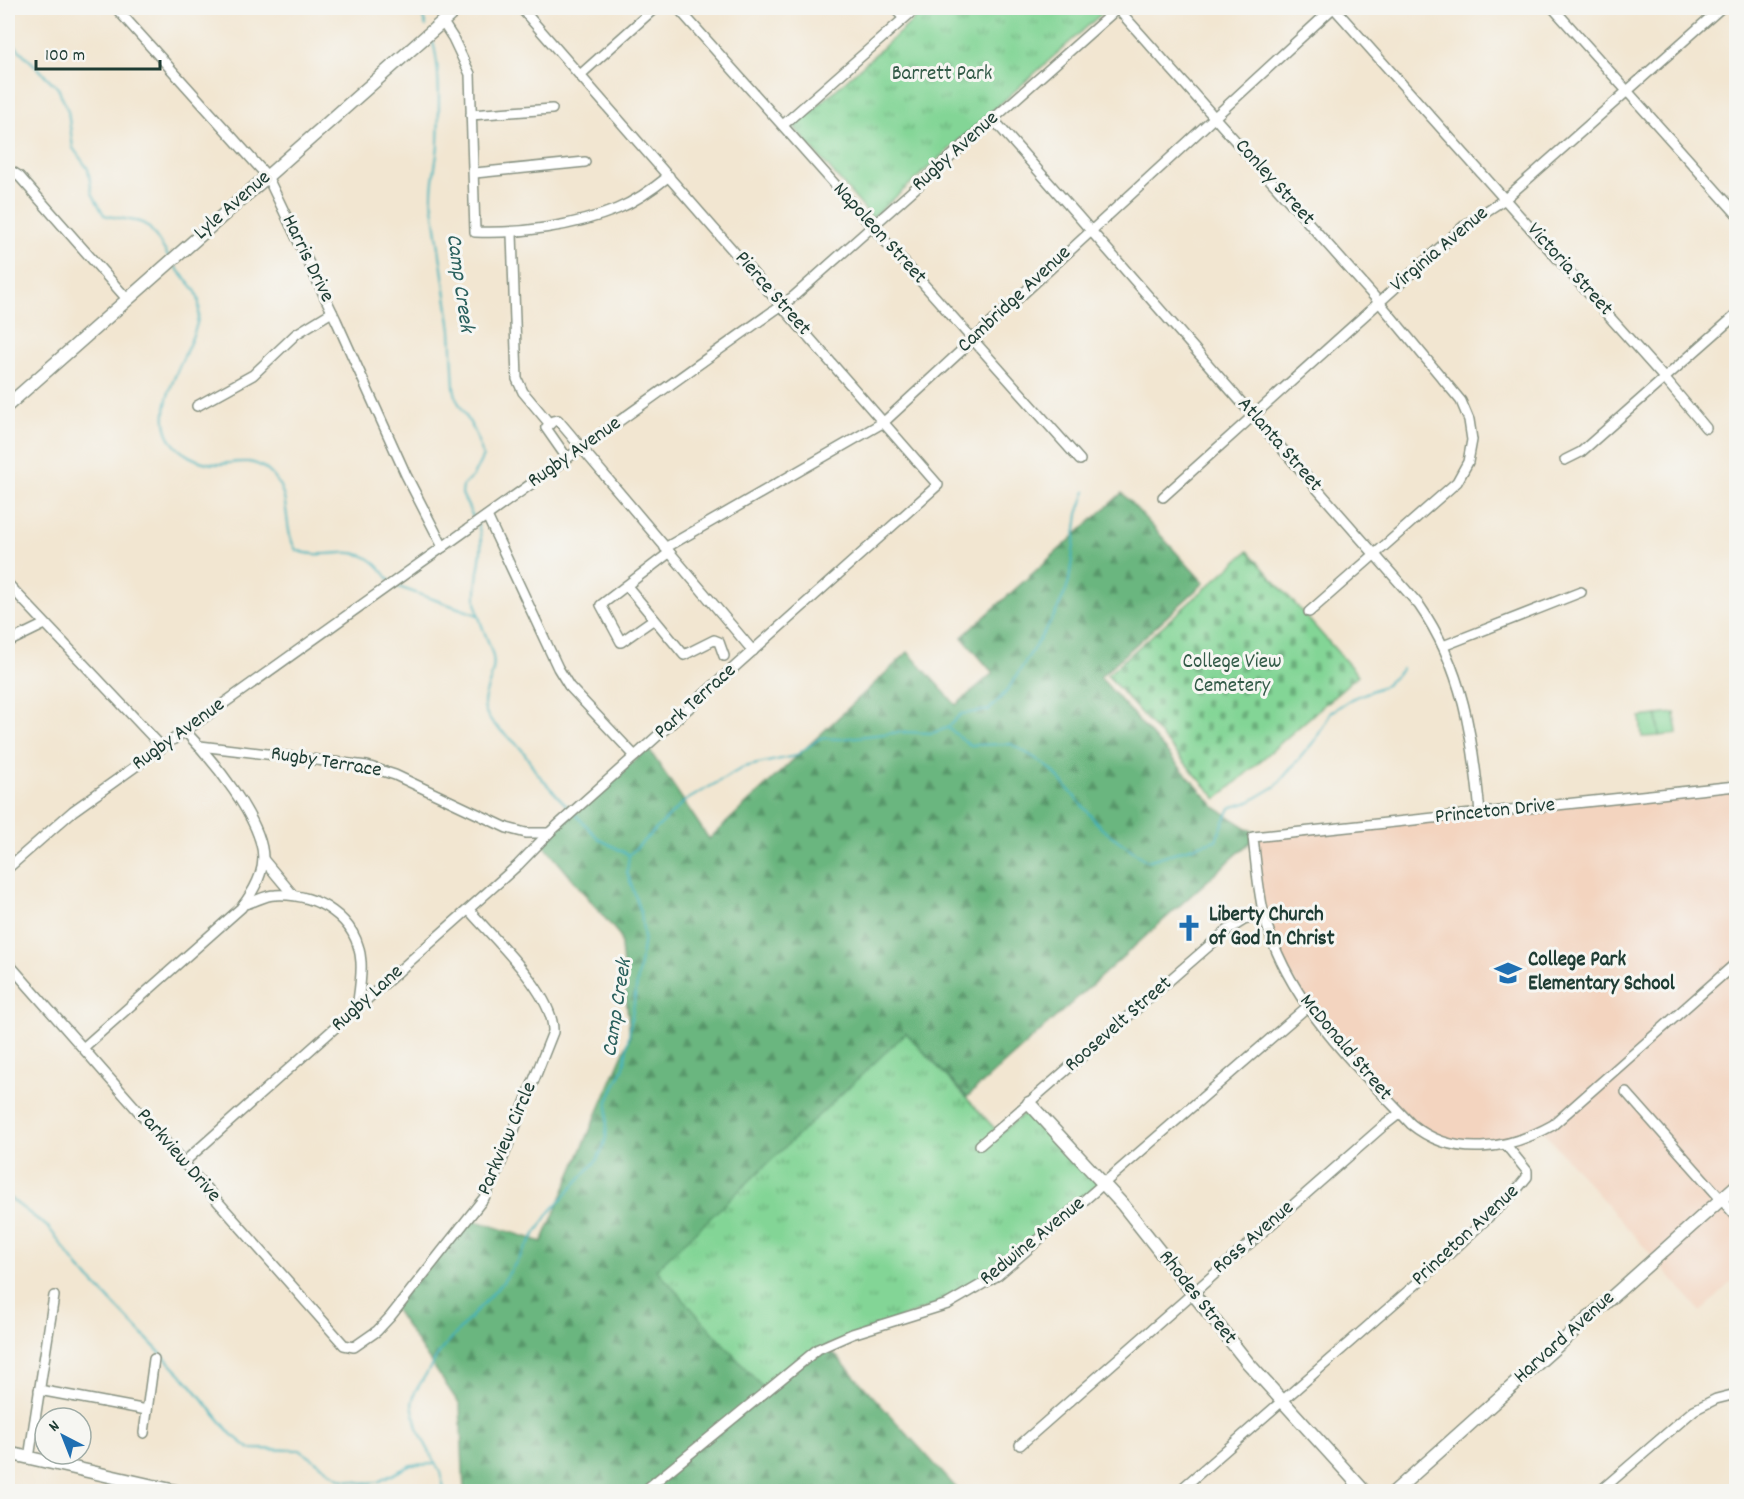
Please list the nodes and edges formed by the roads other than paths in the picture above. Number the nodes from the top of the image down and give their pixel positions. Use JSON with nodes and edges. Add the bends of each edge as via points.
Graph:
{"nodes":[{"id":1,"x":116,"y":8,"type":"edge"},
{"id":2,"x":458,"y":8,"type":"edge"},
{"id":3,"x":521,"y":8,"type":"edge"},
{"id":4,"x":655,"y":8,"type":"edge"},
{"id":5,"x":678,"y":8,"type":"edge"},
{"id":6,"x":894,"y":8,"type":"edge"},
{"id":7,"x":916,"y":8,"type":"edge"},
{"id":8,"x":1118,"y":8,"type":"edge"},
{"id":9,"x":1334,"y":8,"type":"edge"},
{"id":10,"x":1553,"y":8,"type":"edge"},
{"id":11,"x":1721,"y":8,"type":"edge"},
{"id":12,"x":904,"y":18,"type":"junction"},
{"id":13,"x":442,"y":21,"type":"junction"},
{"id":14,"x":580,"y":75,"type":"junction"},
{"id":15,"x":1627,"y":91,"type":"junction"},
{"id":16,"x":552,"y":109,"type":"dead end"},
{"id":17,"x":471,"y":115,"type":"junction"},
{"id":18,"x":1214,"y":117,"type":"junction"},
{"id":19,"x":993,"y":118,"type":"junction"},
{"id":20,"x":783,"y":125,"type":"junction"},
{"id":21,"x":585,"y":162,"type":"dead end"},
{"id":22,"x":8,"y":170,"type":"edge"},
{"id":23,"x":475,"y":173,"type":"junction"},
{"id":24,"x":267,"y":176,"type":"junction"},
{"id":25,"x":669,"y":176,"type":"junction"},
{"id":26,"x":1505,"y":199,"type":"junction"},
{"id":27,"x":1737,"y":213,"type":"edge"},
{"id":28,"x":873,"y":226,"type":"junction"},
{"id":29,"x":1090,"y":231,"type":"junction"},
{"id":30,"x":512,"y":234,"type":"junction"},
{"id":31,"x":127,"y":299,"type":"junction"},
{"id":32,"x":1379,"y":302,"type":"junction"},
{"id":33,"x":782,"y":305,"type":"junction"},
{"id":34,"x":332,"y":312,"type":"junction"},
{"id":35,"x":1737,"y":315,"type":"edge"},
{"id":36,"x":973,"y":339,"type":"junction"},
{"id":37,"x":1665,"y":379,"type":"junction"},
{"id":38,"x":8,"y":405,"type":"edge"},
{"id":39,"x":197,"y":406,"type":"dead end"},
{"id":40,"x":1253,"y":416,"type":"junction"},
{"id":41,"x":884,"y":422,"type":"junction"},
{"id":42,"x":549,"y":423,"type":"junction"},
{"id":43,"x":1706,"y":428,"type":"dead end"},
{"id":44,"x":580,"y":449,"type":"junction"},
{"id":45,"x":567,"y":458,"type":"junction"},
{"id":46,"x":1080,"y":460,"type":"dead end"},
{"id":47,"x":1565,"y":460,"type":"dead end"},
{"id":48,"x":1163,"y":497,"type":"dead end"},
{"id":49,"x":487,"y":516,"type":"junction"},
{"id":50,"x":443,"y":547,"type":"junction"},
{"id":51,"x":667,"y":551,"type":"junction"},
{"id":52,"x":1375,"y":554,"type":"junction"},
{"id":53,"x":843,"y":570,"type":"joint"},
{"id":54,"x":8,"y":584,"type":"edge"},
{"id":55,"x":627,"y":586,"type":"junction"},
{"id":56,"x":1581,"y":592,"type":"dead end"},
{"id":57,"x":1309,"y":612,"type":"dead end"},
{"id":58,"x":654,"y":619,"type":"junction"},
{"id":59,"x":45,"y":624,"type":"junction"},
{"id":60,"x":8,"y":642,"type":"edge"},
{"id":61,"x":1443,"y":646,"type":"junction"},
{"id":62,"x":753,"y":651,"type":"junction"},
{"id":63,"x":724,"y":656,"type":"dead end"},
{"id":64,"x":185,"y":731,"type":"junction"},
{"id":65,"x":200,"y":746,"type":"junction"},
{"id":66,"x":162,"y":747,"type":"junction"},
{"id":67,"x":635,"y":756,"type":"junction"},
{"id":68,"x":1737,"y":786,"type":"edge"},
{"id":69,"x":1480,"y":813,"type":"junction"},
{"id":70,"x":549,"y":833,"type":"junction"},
{"id":71,"x":1253,"y":837,"type":"joint"},
{"id":72,"x":263,"y":859,"type":"junction"},
{"id":73,"x":8,"y":868,"type":"edge"},
{"id":74,"x":293,"y":895,"type":"junction"},
{"id":75,"x":244,"y":904,"type":"junction"},
{"id":76,"x":469,"y":910,"type":"junction"},
{"id":77,"x":1264,"y":914,"type":"junction"},
{"id":78,"x":8,"y":963,"type":"edge"},
{"id":79,"x":1737,"y":963,"type":"edge"},
{"id":80,"x":1307,"y":1007,"type":"junction"},
{"id":81,"x":357,"y":1008,"type":"junction"},
{"id":82,"x":82,"y":1048,"type":"junction"},
{"id":83,"x":1626,"y":1092,"type":"dead end"},
{"id":84,"x":1029,"y":1103,"type":"junction"},
{"id":85,"x":1400,"y":1113,"type":"junction"},
{"id":86,"x":980,"y":1145,"type":"dead end"},
{"id":87,"x":1506,"y":1145,"type":"junction"},
{"id":88,"x":183,"y":1163,"type":"junction"},
{"id":89,"x":1104,"y":1184,"type":"junction"},
{"id":90,"x":1737,"y":1185,"type":"edge"},
{"id":91,"x":1721,"y":1199,"type":"junction"},
{"id":92,"x":1737,"y":1216,"type":"edge"},
{"id":93,"x":1192,"y":1292,"type":"junction"},
{"id":94,"x":54,"y":1296,"type":"dead end"},
{"id":95,"x":349,"y":1347,"type":"joint"},
{"id":96,"x":154,"y":1359,"type":"dead end"},
{"id":97,"x":39,"y":1390,"type":"junction"},
{"id":98,"x":1737,"y":1394,"type":"edge"},
{"id":99,"x":1283,"y":1401,"type":"junction"},
{"id":100,"x":147,"y":1410,"type":"junction"},
{"id":101,"x":144,"y":1433,"type":"dead end"},
{"id":102,"x":1020,"y":1445,"type":"dead end"},
{"id":103,"x":8,"y":1453,"type":"edge"},
{"id":104,"x":29,"y":1458,"type":"junction"},
{"id":105,"x":180,"y":1491,"type":"edge"},
{"id":106,"x":643,"y":1491,"type":"edge"},
{"id":107,"x":1179,"y":1491,"type":"edge"},
{"id":108,"x":1365,"y":1491,"type":"edge"},
{"id":109,"x":1394,"y":1491,"type":"edge"},
{"id":110,"x":1599,"y":1491,"type":"edge"}],
"edges":[{"from":1,"to":24,"type":"street","name":"Harris Drive"},
{"from":2,"to":13,"type":"street","name":"Lyle Avenue"},
{"from":3,"to":14,"type":"street","name":"Pierce Street"},
{"from":4,"to":14,"type":"street"},
{"from":5,"to":20,"type":"street","name":"Napoleon Street"},
{"from":6,"to":12,"type":"street"},
{"from":7,"to":12,"type":"street"},
{"from":8,"to":18,"type":"street","name":"Conley Street"},
{"from":8,"to":19,"type":"street","name":"Rugby Avenue"},
{"from":9,"to":18,"type":"street","name":"Cambridge Avenue"},
{"from":9,"to":26,"type":"street","name":"Victoria Street"},
{"from":10,"to":15,"type":"street"},
{"from":11,"to":15,"type":"street","name":"Virginia Avenue"},
{"from":12,"to":20,"type":"street"},
{"from":13,"to":17,"type":"street","via":[[470,74]]},
{"from":13,"to":24,"type":"street","name":"Lyle Avenue"},
{"from":14,"to":25,"type":"street","name":"Pierce Street"},
{"from":15,"to":26,"type":"street","name":"Virginia Avenue"},
{"from":15,"to":27,"type":"street"},
{"from":16,"to":17,"type":"street"},
{"from":17,"to":23,"type":"street"},
{"from":18,"to":29,"type":"street","name":"Cambridge Avenue"},
{"from":18,"to":32,"type":"street","name":"Conley Street"},
{"from":19,"to":28,"type":"street","name":"Rugby Avenue"},
{"from":19,"to":29,"type":"street","name":"Atlanta Street"},
{"from":20,"to":28,"type":"street","name":"Napoleon Street"},
{"from":21,"to":23,"type":"street"},
{"from":22,"to":31,"type":"street","via":[[19,176]]},
{"from":23,"to":30,"type":"street","via":[[475,232]]},
{"from":24,"to":31,"type":"street","name":"Lyle Avenue"},
{"from":24,"to":34,"type":"street","name":"Harris Drive"},
{"from":25,"to":30,"type":"street","via":[[619,209]]},
{"from":25,"to":33,"type":"street","name":"Pierce Street"},
{"from":26,"to":32,"type":"street","name":"Virginia Avenue","via":[[1465,225]]},
{"from":26,"to":37,"type":"street","name":"Victoria Street"},
{"from":28,"to":33,"type":"street","name":"Rugby Avenue"},
{"from":28,"to":36,"type":"street","name":"Napoleon Street"},
{"from":29,"to":36,"type":"street","name":"Cambridge Avenue"},
{"from":29,"to":40,"type":"street","name":"Atlanta Street"},
{"from":30,"to":42,"type":"street","via":[[517,379]]},
{"from":31,"to":38,"type":"street","name":"Lyle Avenue"},
{"from":32,"to":40,"type":"street","name":"Virginia Avenue"},
{"from":32,"to":52,"type":"street","name":"Conley Street","via":[[1461,401],[1472,440],[1468,462],[1457,482]]},
{"from":33,"to":41,"type":"street","name":"Pierce Street"},
{"from":33,"to":44,"type":"street","name":"Rugby Avenue"},
{"from":34,"to":39,"type":"street","via":[[296,334],[254,375]]},
{"from":34,"to":50,"type":"street","name":"Harris Drive","via":[[406,476]]},
{"from":35,"to":37,"type":"street"},
{"from":36,"to":41,"type":"street","name":"Cambridge Avenue"},
{"from":36,"to":46,"type":"street","name":"Napoleon Street"},
{"from":37,"to":43,"type":"street","name":"Victoria Street"},
{"from":37,"to":47,"type":"street","via":[[1581,452]]},
{"from":40,"to":48,"type":"street","name":"Virginia Avenue"},
{"from":40,"to":52,"type":"street","name":"Atlanta Street"},
{"from":41,"to":51,"type":"street","name":"Cambridge Avenue"},
{"from":41,"to":53,"type":"street","name":"Pierce Street","via":[[938,485]]},
{"from":42,"to":44,"type":"street","via":[[558,420]]},
{"from":42,"to":45,"type":"street","via":[[546,428]]},
{"from":44,"to":45,"type":"street","name":"Rugby Avenue"},
{"from":44,"to":51,"type":"street"},
{"from":45,"to":49,"type":"street","name":"Rugby Avenue"},
{"from":49,"to":50,"type":"street","name":"Rugby Avenue"},
{"from":49,"to":67,"type":"street","via":[[564,677]]},
{"from":50,"to":64,"type":"street","name":"Rugby Avenue"},
{"from":51,"to":55,"type":"street","name":"Cambridge Avenue"},
{"from":51,"to":62,"type":"street"},
{"from":52,"to":57,"type":"street","name":"Conley Street"},
{"from":52,"to":61,"type":"street","name":"Atlanta Street","via":[[1419,605]]},
{"from":53,"to":62,"type":"street","name":"Park Terrace"},
{"from":54,"to":59,"type":"street"},
{"from":55,"to":58,"type":"street"},
{"from":55,"to":58,"type":"street","name":"Cambridge Avenue","via":[[601,605],[621,642]]},
{"from":56,"to":61,"type":"street"},
{"from":58,"to":63,"type":"street","via":[[684,655],[714,640],[719,642]]},
{"from":59,"to":60,"type":"street"},
{"from":59,"to":66,"type":"street"},
{"from":61,"to":69,"type":"street","name":"Atlanta Street","via":[[1461,688],[1470,727]]},
{"from":62,"to":67,"type":"street","name":"Park Terrace"},
{"from":64,"to":65,"type":"street"},
{"from":64,"to":66,"type":"street","name":"Rugby Avenue"},
{"from":65,"to":70,"type":"street","name":"Rugby Terrace","via":[[367,765],[507,828]]},
{"from":65,"to":72,"type":"street","via":[[251,816]]},
{"from":66,"to":73,"type":"street","name":"Rugby Avenue","via":[[74,811]]},
{"from":67,"to":70,"type":"street","name":"Park Terrace"},
{"from":68,"to":69,"type":"street","name":"Princeton Drive"},
{"from":69,"to":71,"type":"street","name":"Princeton Drive"},
{"from":70,"to":76,"type":"street","name":"Rugby Lane"},
{"from":71,"to":77,"type":"street","name":"McDonald Street"},
{"from":72,"to":74,"type":"street"},
{"from":72,"to":75,"type":"street"},
{"from":74,"to":75,"type":"street","via":[[271,895]]},
{"from":74,"to":81,"type":"street","via":[[333,910],[353,935],[361,963]]},
{"from":75,"to":82,"type":"street"},
{"from":76,"to":81,"type":"street","name":"Rugby Lane"},
{"from":76,"to":95,"type":"street","name":"Parkview Circle","via":[[541,993],[552,1014],[553,1032],[484,1198],[390,1317],[377,1331]]},
{"from":77,"to":80,"type":"street","name":"McDonald Street","via":[[1281,964]]},
{"from":77,"to":84,"type":"street","name":"Roosevelt Street","via":[[1225,932]]},
{"from":78,"to":82,"type":"street","name":"Parkview Drive"},
{"from":79,"to":87,"type":"street","via":[[1566,1115],[1537,1134]]},
{"from":80,"to":85,"type":"street","name":"McDonald Street"},
{"from":80,"to":89,"type":"street","name":"Redwine Avenue"},
{"from":81,"to":88,"type":"street","name":"Rugby Lane"},
{"from":82,"to":88,"type":"street","name":"Parkview Drive"},
{"from":83,"to":91,"type":"street"},
{"from":84,"to":86,"type":"street","name":"Roosevelt Street"},
{"from":84,"to":89,"type":"street","name":"Rhodes Street"},
{"from":85,"to":87,"type":"street","name":"McDonald Street","via":[[1422,1133],[1448,1144],[1475,1148]]},
{"from":85,"to":93,"type":"street","name":"Ross Avenue"},
{"from":87,"to":99,"type":"street","name":"Princeton Avenue","via":[[1524,1166],[1527,1177],[1523,1182],[1430,1272]]},
{"from":88,"to":95,"type":"street","name":"Parkview Drive"},
{"from":89,"to":93,"type":"street","name":"Rhodes Street"},
{"from":89,"to":106,"type":"street","name":"Redwine Avenue","via":[[1015,1262],[965,1296],[834,1341],[802,1359]]},
{"from":90,"to":91,"type":"street","name":"Harvard Avenue"},
{"from":91,"to":92,"type":"street"},
{"from":91,"to":109,"type":"street","name":"Harvard Avenue"},
{"from":93,"to":99,"type":"street","name":"Rhodes Street"},
{"from":93,"to":102,"type":"street","name":"Ross Avenue"},
{"from":94,"to":97,"type":"street"},
{"from":96,"to":100,"type":"street"},
{"from":97,"to":100,"type":"street"},
{"from":97,"to":104,"type":"street"},
{"from":98,"to":110,"type":"street","via":[[1694,1410]]},
{"from":99,"to":107,"type":"street","name":"Princeton Avenue"},
{"from":99,"to":108,"type":"street","name":"Rhodes Street"},
{"from":100,"to":101,"type":"street"},
{"from":103,"to":104,"type":"street"},
{"from":104,"to":105,"type":"street"}]}
